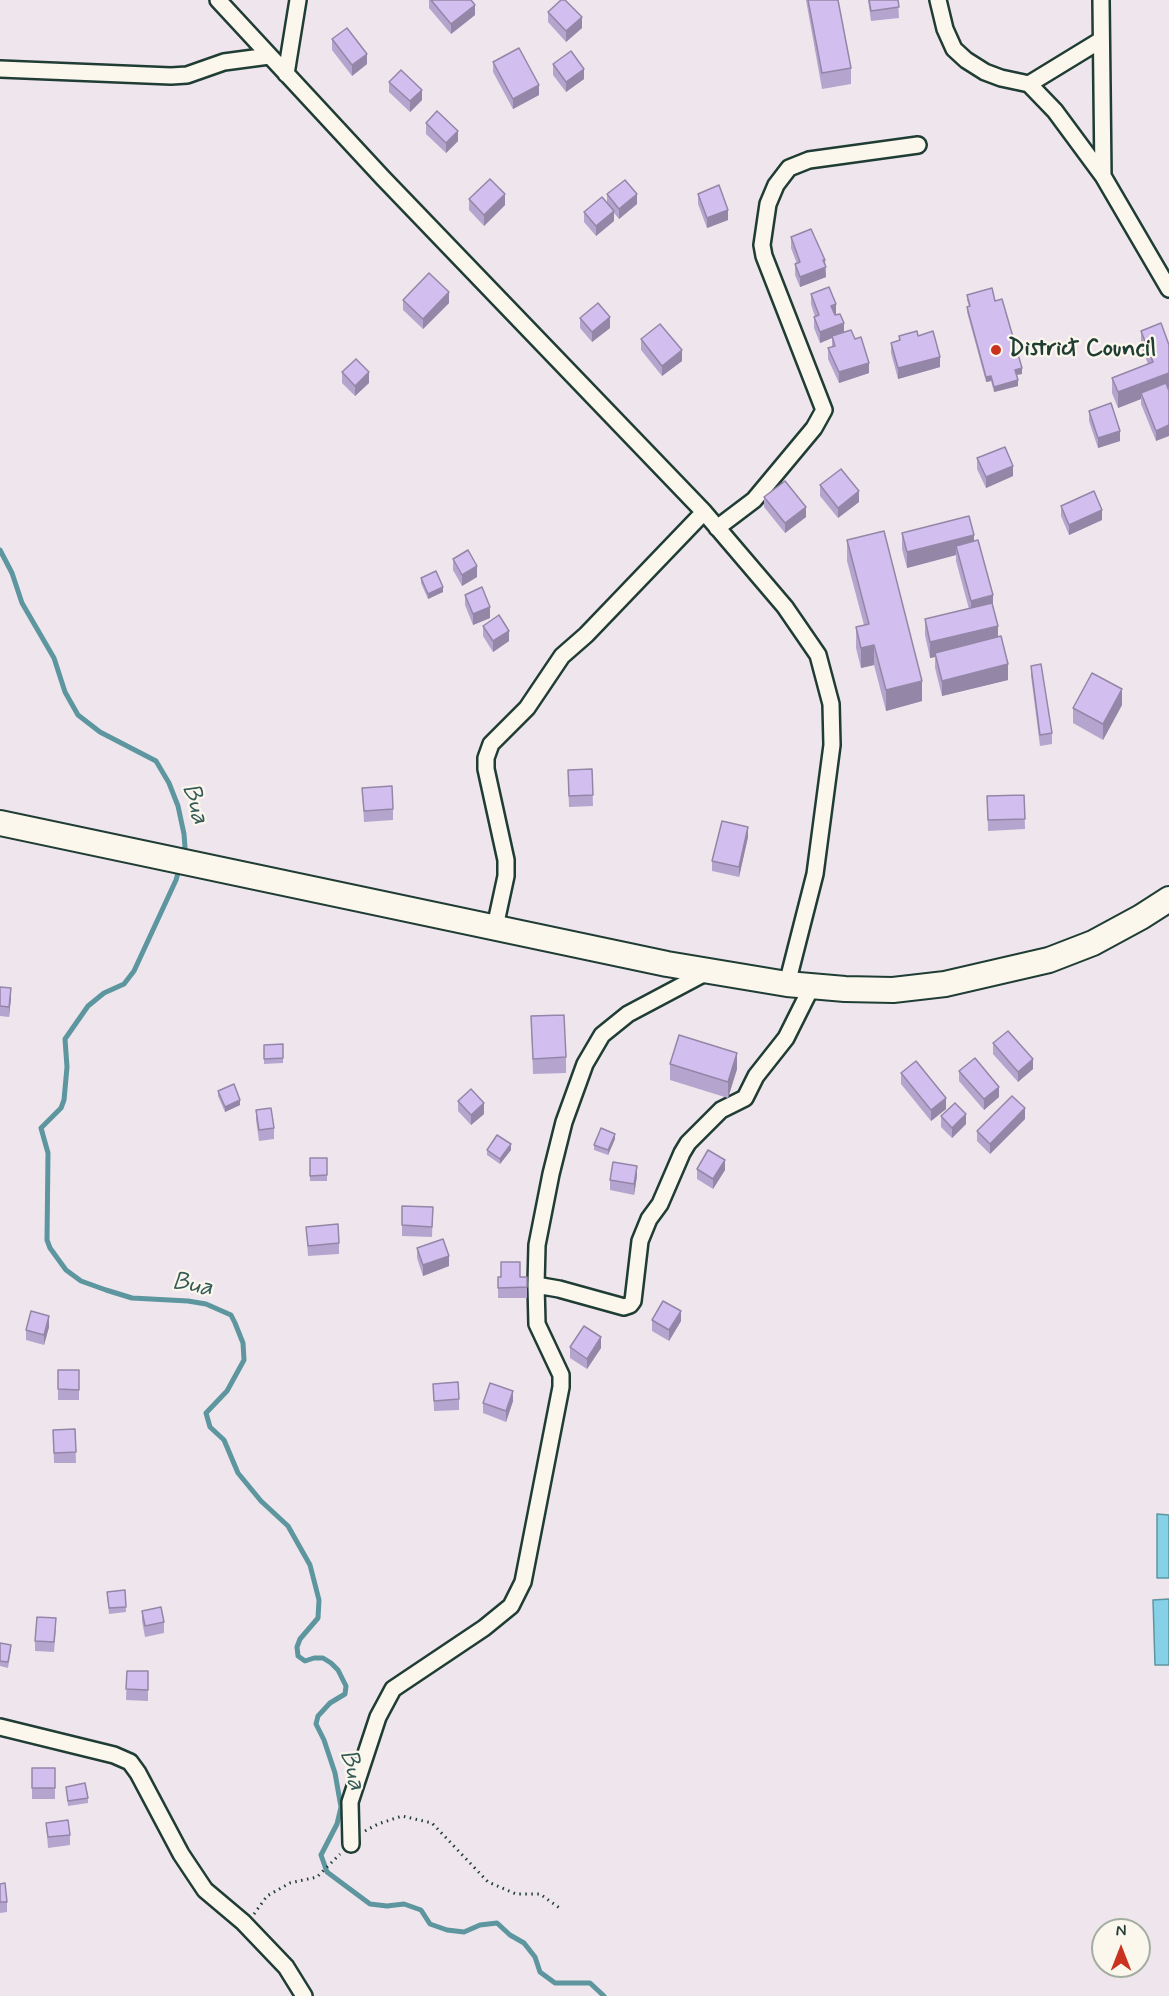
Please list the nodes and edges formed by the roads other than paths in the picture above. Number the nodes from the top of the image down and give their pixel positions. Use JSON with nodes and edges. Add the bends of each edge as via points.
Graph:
{"nodes":[{"id":1,"x":218,"y":0,"type":"edge"},
{"id":2,"x":298,"y":0,"type":"edge"},
{"id":3,"x":938,"y":0,"type":"edge"},
{"id":4,"x":1101,"y":0,"type":"edge"},
{"id":5,"x":1101,"y":40,"type":"junction"},
{"id":6,"x":269,"y":56,"type":"junction"},
{"id":7,"x":0,"y":69,"type":"edge"},
{"id":8,"x":286,"y":74,"type":"junction"},
{"id":9,"x":1029,"y":84,"type":"junction"},
{"id":10,"x":918,"y":145,"type":"dead end"},
{"id":11,"x":1103,"y":176,"type":"junction"},
{"id":12,"x":1169,"y":289,"type":"edge"},
{"id":13,"x":704,"y":512,"type":"junction"},
{"id":14,"x":717,"y":528,"type":"junction"},
{"id":15,"x":0,"y":823,"type":"edge"},
{"id":16,"x":1169,"y":898,"type":"edge"},
{"id":17,"x":495,"y":927,"type":"junction"},
{"id":18,"x":709,"y":971,"type":"junction"},
{"id":19,"x":787,"y":984,"type":"junction"},
{"id":20,"x":812,"y":986,"type":"junction"},
{"id":21,"x":536,"y":1285,"type":"junction"},
{"id":22,"x":0,"y":1727,"type":"edge"},
{"id":23,"x":344,"y":1851,"type":"road end"},
{"id":24,"x":304,"y":1996,"type":"edge"}],
"edges":[{"from":1,"to":6,"type":"street"},
{"from":2,"to":8,"type":"street"},
{"from":3,"to":9,"type":"street","via":[[954,49],[985,72]]},
{"from":4,"to":5,"type":"street"},
{"from":5,"to":9,"type":"street"},
{"from":5,"to":11,"type":"street"},
{"from":6,"to":7,"type":"street","via":[[224,62],[187,75],[171,76]]},
{"from":6,"to":8,"type":"street"},
{"from":8,"to":13,"type":"street"},
{"from":9,"to":11,"type":"street","via":[[1056,111]]},
{"from":10,"to":14,"type":"street","via":[[809,160],[789,168],[776,184],[768,204],[764,256],[824,411],[754,500]]},
{"from":11,"to":12,"type":"street"},
{"from":13,"to":14,"type":"street"},
{"from":13,"to":17,"type":"street","via":[[562,656],[527,708],[491,744],[486,770],[506,860]]},
{"from":14,"to":19,"type":"street","via":[[785,607],[818,655],[831,704],[832,746],[815,874]]},
{"from":15,"to":17,"type":"highway"},
{"from":16,"to":20,"type":"highway","via":[[1093,943],[998,973],[893,990]]},
{"from":17,"to":18,"type":"highway"},
{"from":18,"to":19,"type":"highway"},
{"from":18,"to":21,"type":"street","via":[[628,1014],[602,1035],[591,1054],[564,1122],[551,1174],[537,1245]]},
{"from":19,"to":20,"type":"highway"},
{"from":20,"to":21,"type":"street","via":[[786,1038],[744,1098],[721,1110],[682,1153],[640,1241],[630,1305],[624,1307]]},
{"from":21,"to":23,"type":"street","via":[[537,1324],[561,1375],[561,1387],[524,1582],[510,1606],[484,1628],[393,1689],[378,1717],[350,1802]]},
{"from":22,"to":24,"type":"street","via":[[130,1762],[205,1890],[286,1967]]}]}
